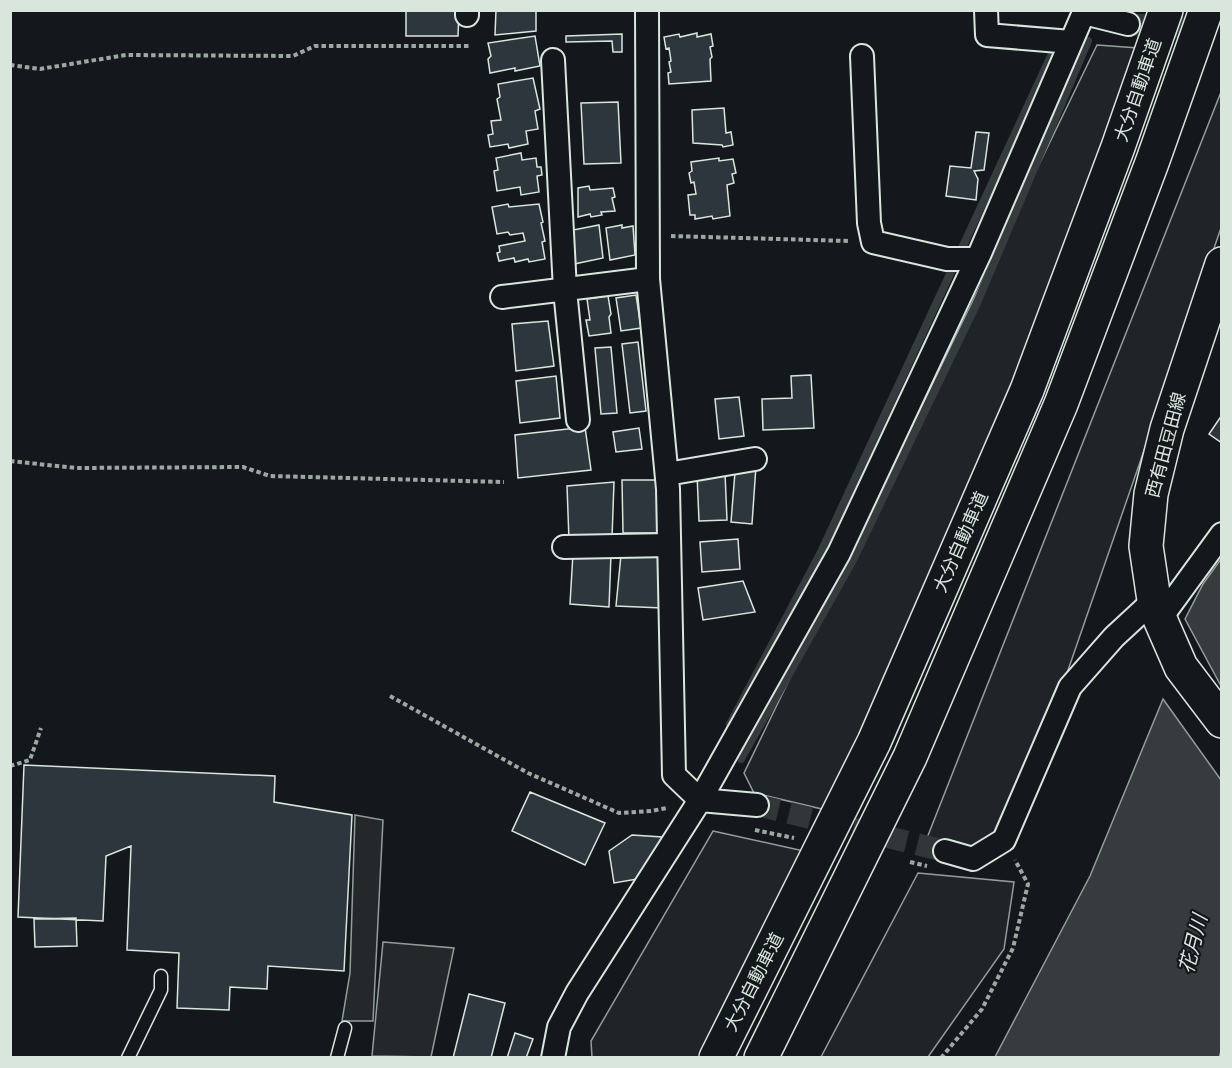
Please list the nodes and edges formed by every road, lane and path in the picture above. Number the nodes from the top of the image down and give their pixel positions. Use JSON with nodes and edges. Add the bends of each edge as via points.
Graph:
{"nodes":[{"id":1,"x":647,"y":10,"type":"edge"},
{"id":2,"x":986,"y":10,"type":"edge"},
{"id":3,"x":1166,"y":10,"type":"edge"},
{"id":4,"x":1206,"y":10,"type":"edge"},
{"id":5,"x":1084,"y":12,"type":"edge"},
{"id":6,"x":1128,"y":24,"type":"tunnel mouth"},
{"id":7,"x":1063,"y":41,"type":"junction"},
{"id":8,"x":471,"y":46,"type":"dead end"},
{"id":9,"x":862,"y":56,"type":"dead end"},
{"id":10,"x":553,"y":60,"type":"dead end"},
{"id":11,"x":10,"y":64,"type":"edge"},
{"id":12,"x":649,"y":235,"type":"junction"},
{"id":13,"x":873,"y":242,"type":"junction"},
{"id":14,"x":964,"y":259,"type":"junction"},
{"id":15,"x":1221,"y":264,"type":"edge"},
{"id":16,"x":648,"y":279,"type":"junction"},
{"id":17,"x":564,"y":290,"type":"junction"},
{"id":18,"x":502,"y":297,"type":"dead end"},
{"id":19,"x":578,"y":420,"type":"dead end"},
{"id":20,"x":754,"y":459,"type":"dead end"},
{"id":21,"x":10,"y":461,"type":"edge"},
{"id":22,"x":667,"y":474,"type":"junction"},
{"id":23,"x":504,"y":482,"type":"dead end"},
{"id":24,"x":1221,"y":534,"type":"edge"},
{"id":25,"x":669,"y":545,"type":"junction"},
{"id":26,"x":564,"y":547,"type":"dead end"},
{"id":27,"x":1157,"y":610,"type":"junction"},
{"id":28,"x":390,"y":696,"type":"dead end"},
{"id":29,"x":1221,"y":721,"type":"edge"},
{"id":30,"x":41,"y":728,"type":"dead end"},
{"id":31,"x":10,"y":766,"type":"edge"},
{"id":32,"x":700,"y":800,"type":"junction"},
{"id":33,"x":757,"y":806,"type":"tunnel mouth"},
{"id":34,"x":745,"y":828,"type":"dead end"},
{"id":35,"x":799,"y":839,"type":"dead end"},
{"id":36,"x":1004,"y":840,"type":"junction"},
{"id":37,"x":945,"y":851,"type":"tunnel mouth"},
{"id":38,"x":161,"y":976,"type":"dead end"},
{"id":39,"x":345,"y":1028,"type":"dead end"},
{"id":40,"x":128,"y":1058,"type":"edge"},
{"id":41,"x":337,"y":1058,"type":"edge"},
{"id":42,"x":553,"y":1058,"type":"edge"},
{"id":43,"x":716,"y":1058,"type":"edge"},
{"id":44,"x":761,"y":1058,"type":"edge"},
{"id":45,"x":941,"y":1058,"type":"edge"}],
"edges":[{"from":1,"to":12,"type":"street"},
{"from":2,"to":7,"type":"street","via":[[987,34]]},
{"from":3,"to":43,"type":"main road","name":"大分自動車道","via":[[1028,390],[874,742]]},
{"from":4,"to":44,"type":"main road","name":"大分自動車道","via":[[1061,404],[910,757]]},
{"from":5,"to":6,"type":"street"},
{"from":5,"to":7,"type":"street"},
{"from":7,"to":14,"type":"street"},
{"from":8,"to":11,"type":"path","via":[[315,46],[293,56],[126,55],[40,69]]},
{"from":9,"to":13,"type":"street"},
{"from":10,"to":17,"type":"street"},
{"from":12,"to":13,"type":"path"},
{"from":12,"to":16,"type":"street"},
{"from":13,"to":14,"type":"street"},
{"from":14,"to":32,"type":"street","via":[[839,553]]},
{"from":15,"to":27,"type":"main road","name":"西有田豆田線","via":[[1167,429],[1151,494],[1146,546]]},
{"from":16,"to":17,"type":"street"},
{"from":16,"to":22,"type":"street"},
{"from":17,"to":18,"type":"street"},
{"from":17,"to":19,"type":"street"},
{"from":20,"to":22,"type":"street"},
{"from":21,"to":23,"type":"path","via":[[76,468],[243,467],[270,476]]},
{"from":22,"to":25,"type":"street"},
{"from":24,"to":27,"type":"street"},
{"from":25,"to":26,"type":"street"},
{"from":25,"to":32,"type":"street","via":[[674,775]]},
{"from":27,"to":29,"type":"main road","name":"西有田豆田線","via":[[1181,667]]},
{"from":27,"to":36,"type":"street","via":[[1114,637],[1070,687]]},
{"from":28,"to":32,"type":"path","via":[[528,773],[619,813],[651,812]]},
{"from":30,"to":31,"type":"path","via":[[30,760]]},
{"from":32,"to":33,"type":"street"},
{"from":32,"to":42,"type":"street","via":[[577,993],[560,1027]]},
{"from":34,"to":35,"type":"path"},
{"from":36,"to":37,"type":"street","via":[[973,859]]},
{"from":36,"to":45,"type":"path","via":[[1028,884],[1013,948],[982,1009]]},
{"from":38,"to":40,"type":"lane","via":[[161,990]]},
{"from":39,"to":41,"type":"lane"}]}
